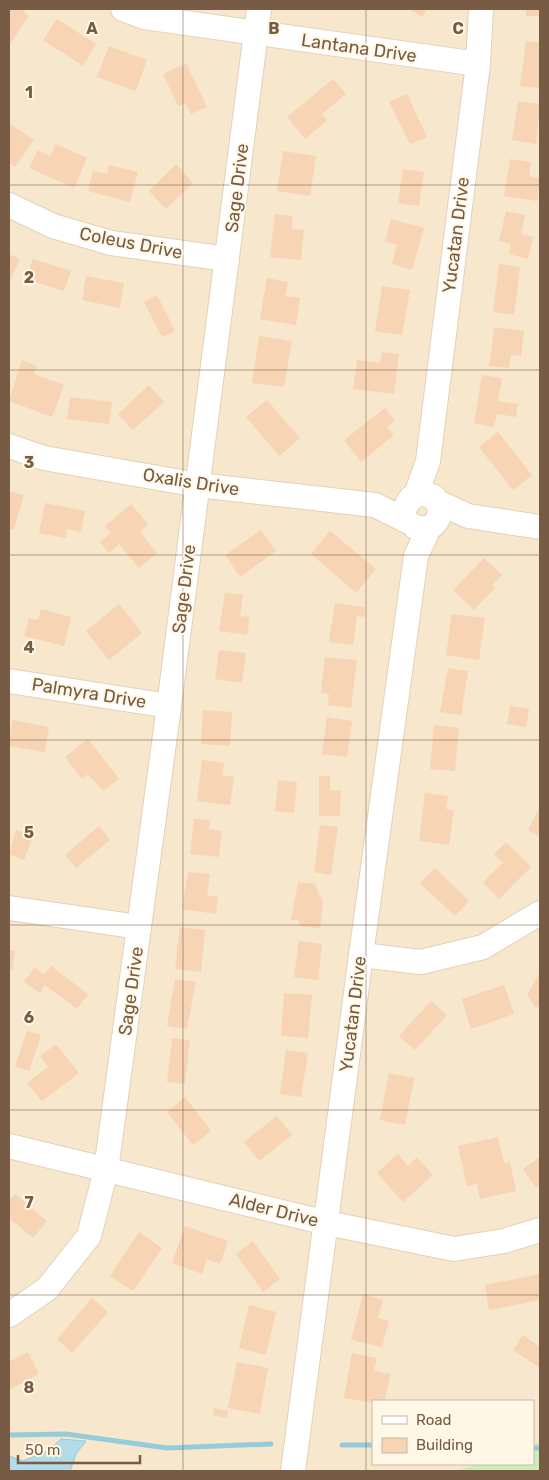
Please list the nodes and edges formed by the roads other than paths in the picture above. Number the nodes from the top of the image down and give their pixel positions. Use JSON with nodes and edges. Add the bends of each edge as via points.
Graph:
{"nodes":[{"id":1,"x":124,"y":9,"type":"edge"},
{"id":2,"x":259,"y":9,"type":"edge"},
{"id":3,"x":481,"y":9,"type":"edge"},
{"id":4,"x":257,"y":34,"type":"junction"},
{"id":5,"x":478,"y":64,"type":"junction"},
{"id":6,"x":9,"y":205,"type":"edge"},
{"id":7,"x":227,"y":259,"type":"junction"},
{"id":8,"x":9,"y":446,"type":"edge"},
{"id":9,"x":198,"y":485,"type":"junction"},
{"id":10,"x":423,"y":511,"type":"junction"},
{"id":11,"x":540,"y":527,"type":"edge"},
{"id":12,"x":9,"y":680,"type":"edge"},
{"id":13,"x":169,"y":706,"type":"junction"},
{"id":14,"x":9,"y":908,"type":"edge"},
{"id":15,"x":540,"y":913,"type":"edge"},
{"id":16,"x":139,"y":927,"type":"junction"},
{"id":17,"x":361,"y":954,"type":"junction"},
{"id":18,"x":9,"y":1146,"type":"edge"},
{"id":19,"x":106,"y":1170,"type":"junction"},
{"id":20,"x":327,"y":1223,"type":"junction"},
{"id":21,"x":540,"y":1230,"type":"edge"},
{"id":22,"x":9,"y":1315,"type":"edge"},
{"id":23,"x":293,"y":1471,"type":"edge"}],
"edges":[{"from":1,"to":4,"type":"street","name":"Lantana Drive","via":[[144,17]]},
{"from":2,"to":4,"type":"street","name":"Sage Drive"},
{"from":3,"to":5,"type":"street","name":"Yucatan Drive"},
{"from":4,"to":5,"type":"street","name":"Lantana Drive"},
{"from":4,"to":7,"type":"street","name":"Sage Drive"},
{"from":5,"to":10,"type":"street","name":"Yucatan Drive"},
{"from":6,"to":7,"type":"street","name":"Coleus Drive","via":[[53,226],[111,243]]},
{"from":7,"to":9,"type":"street","name":"Sage Drive"},
{"from":8,"to":9,"type":"street","name":"Oxalis Drive","via":[[44,458]]},
{"from":9,"to":10,"type":"street","name":"Oxalis Drive"},
{"from":9,"to":13,"type":"street","name":"Sage Drive"},
{"from":10,"to":11,"type":"street"},
{"from":10,"to":17,"type":"street","name":"Yucatan Drive"},
{"from":12,"to":13,"type":"street","name":"Palmyra Drive"},
{"from":13,"to":16,"type":"street","name":"Sage Drive"},
{"from":14,"to":16,"type":"street"},
{"from":15,"to":17,"type":"street","via":[[483,947],[420,962]]},
{"from":16,"to":19,"type":"street","name":"Sage Drive"},
{"from":17,"to":20,"type":"street","name":"Yucatan Drive"},
{"from":18,"to":19,"type":"street","name":"Alder Drive"},
{"from":19,"to":20,"type":"street","name":"Alder Drive"},
{"from":19,"to":22,"type":"street","name":"Sage Drive","via":[[89,1236],[47,1289]]},
{"from":20,"to":21,"type":"street","name":"Alder Drive","via":[[454,1249],[504,1241]]},
{"from":20,"to":23,"type":"street","name":"Yucatan Drive"}]}
